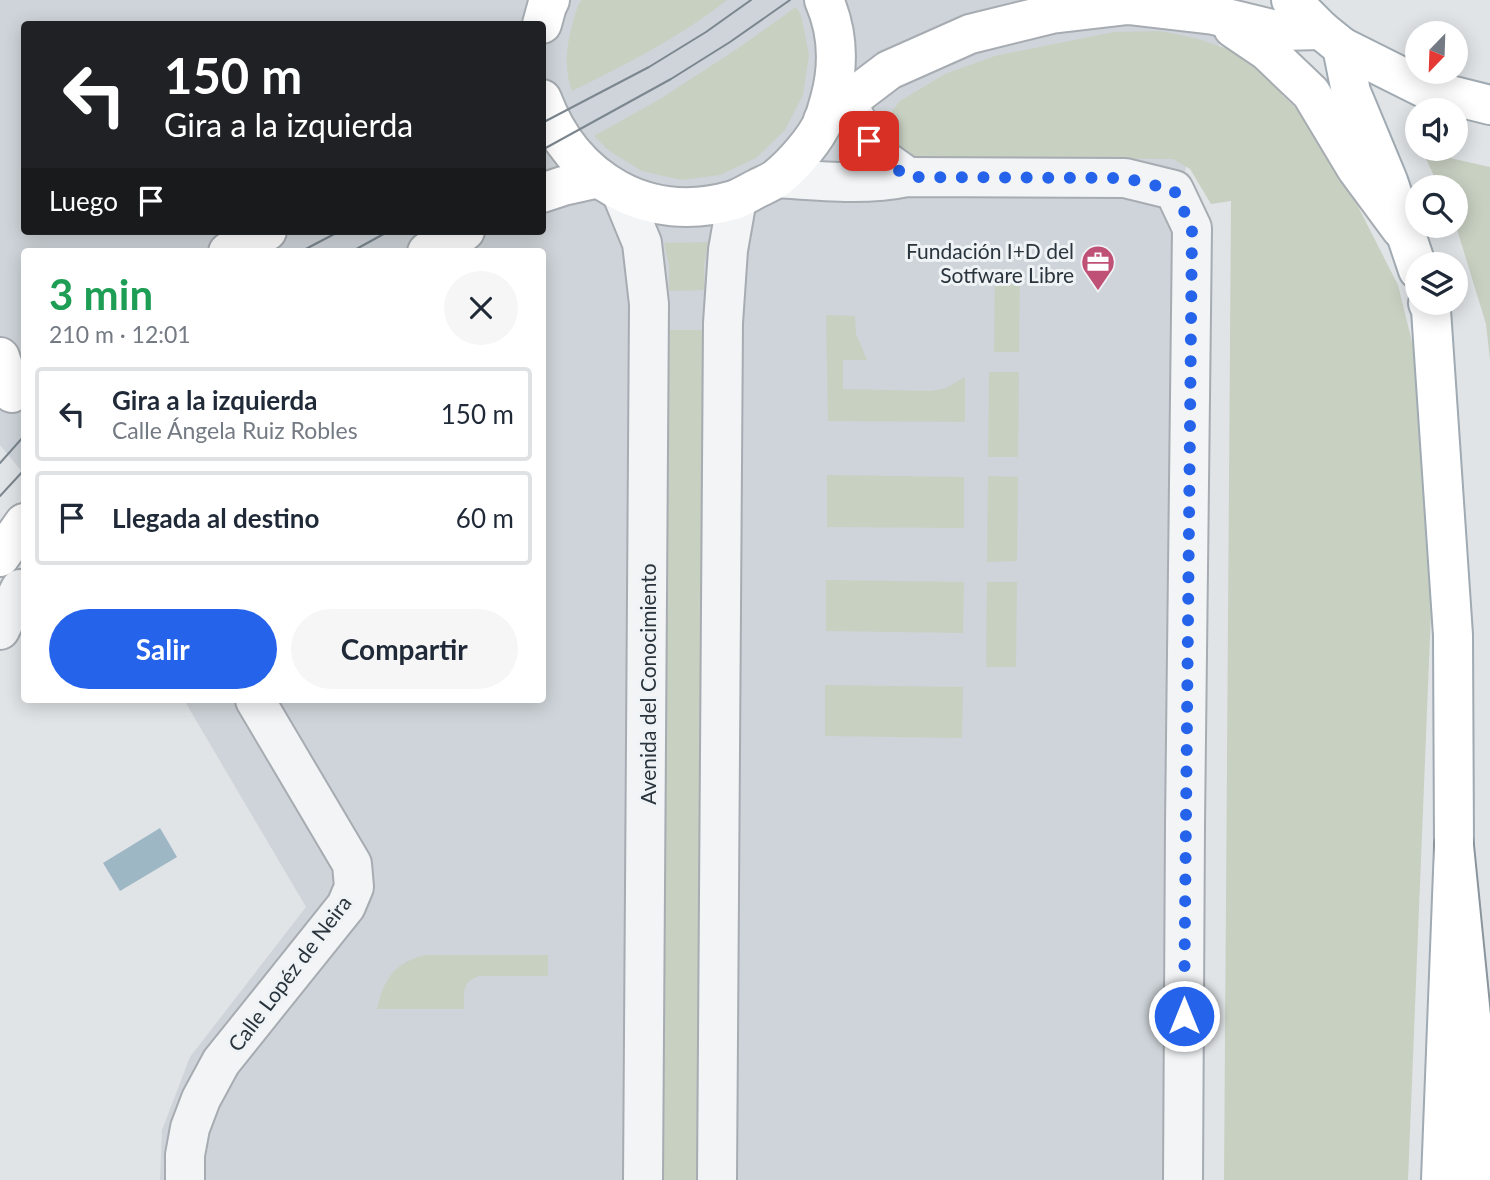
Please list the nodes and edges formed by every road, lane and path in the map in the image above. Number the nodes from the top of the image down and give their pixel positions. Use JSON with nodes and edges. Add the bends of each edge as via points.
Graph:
{"nodes":[{"id":1,"x":550,"y":0,"type":"edge"},
{"id":2,"x":824,"y":0,"type":"edge"},
{"id":3,"x":1291,"y":0,"type":"edge"},
{"id":4,"x":1214,"y":15,"type":"junction"},
{"id":5,"x":543,"y":21,"type":"edge"},
{"id":6,"x":1331,"y":38,"type":"junction"},
{"id":7,"x":835,"y":100,"type":"junction"},
{"id":8,"x":1490,"y":105,"type":"edge"},
{"id":9,"x":546,"y":109,"type":"edge"},
{"id":10,"x":908,"y":177,"type":"junction"},
{"id":11,"x":777,"y":178,"type":"junction"},
{"id":12,"x":610,"y":185,"type":"junction"},
{"id":13,"x":546,"y":192,"type":"edge"},
{"id":14,"x":737,"y":199,"type":"junction"},
{"id":15,"x":260,"y":235,"type":"edge"},
{"id":16,"x":458,"y":235,"type":"edge"},
{"id":17,"x":235,"y":248,"type":"edge"},
{"id":18,"x":434,"y":248,"type":"edge"},
{"id":19,"x":1411,"y":252,"type":"edge"},
{"id":20,"x":1412,"y":252,"type":"edge"},
{"id":21,"x":1430,"y":315,"type":"edge"},
{"id":22,"x":0,"y":357,"type":"edge"},
{"id":23,"x":12,"y":394,"type":"edge"},
{"id":24,"x":21,"y":527,"type":"edge"},
{"id":25,"x":0,"y":557,"type":"edge"},
{"id":26,"x":20,"y":589,"type":"dead end"},
{"id":27,"x":0,"y":631,"type":"edge"},
{"id":28,"x":257,"y":703,"type":"edge"},
{"id":29,"x":1454,"y":846,"type":"junction"},
{"id":30,"x":185,"y":1180,"type":"edge"},
{"id":31,"x":643,"y":1180,"type":"edge"},
{"id":32,"x":717,"y":1180,"type":"edge"},
{"id":33,"x":1183,"y":1180,"type":"edge"},
{"id":34,"x":1441,"y":1180,"type":"edge"},
{"id":35,"x":1473,"y":1180,"type":"edge"}],
"edges":[{"from":1,"to":5,"type":"main road"},
{"from":2,"to":7,"type":"main road","via":[[837,51]]},
{"from":3,"to":6,"type":"main road"},
{"from":4,"to":6,"type":"main road"},
{"from":4,"to":7,"type":"main road","via":[[1129,5],[1051,14],[970,34]]},
{"from":4,"to":19,"type":"main road","via":[[1267,51],[1311,93]]},
{"from":6,"to":8,"type":"main road","via":[[1426,89]]},
{"from":6,"to":20,"type":"main road"},
{"from":7,"to":10,"type":"street","via":[[877,155]]},
{"from":7,"to":11,"type":"main road","via":[[806,149]]},
{"from":9,"to":12,"type":"main road","via":[[579,161]]},
{"from":10,"to":11,"type":"street","via":[[883,182]]},
{"from":10,"to":33,"type":"street","via":[[1125,178],[1174,190],[1192,228]]},
{"from":11,"to":14,"type":"main road"},
{"from":12,"to":13,"type":"main road","via":[[563,186]]},
{"from":12,"to":14,"type":"main road","via":[[650,203],[673,207]]},
{"from":12,"to":31,"type":"street","name":"Avenida del Conocimiento","via":[[642,243],[649,304]]},
{"from":14,"to":32,"type":"street","via":[[723,323]]},
{"from":15,"to":17,"type":"main road"},
{"from":16,"to":18,"type":"main road"},
{"from":21,"to":29,"type":"main road","via":[[1453,635]]},
{"from":22,"to":23,"type":"main road"},
{"from":24,"to":25,"type":"main road"},
{"from":26,"to":27,"type":"street"},
{"from":28,"to":30,"type":"street","name":"Calle Lopéz de Neira","via":[[352,864],[354,887],[346,906],[221,1062],[190,1128]]},
{"from":29,"to":34,"type":"main road"},
{"from":29,"to":35,"type":"main road","via":[[1472,1026]]}]}
